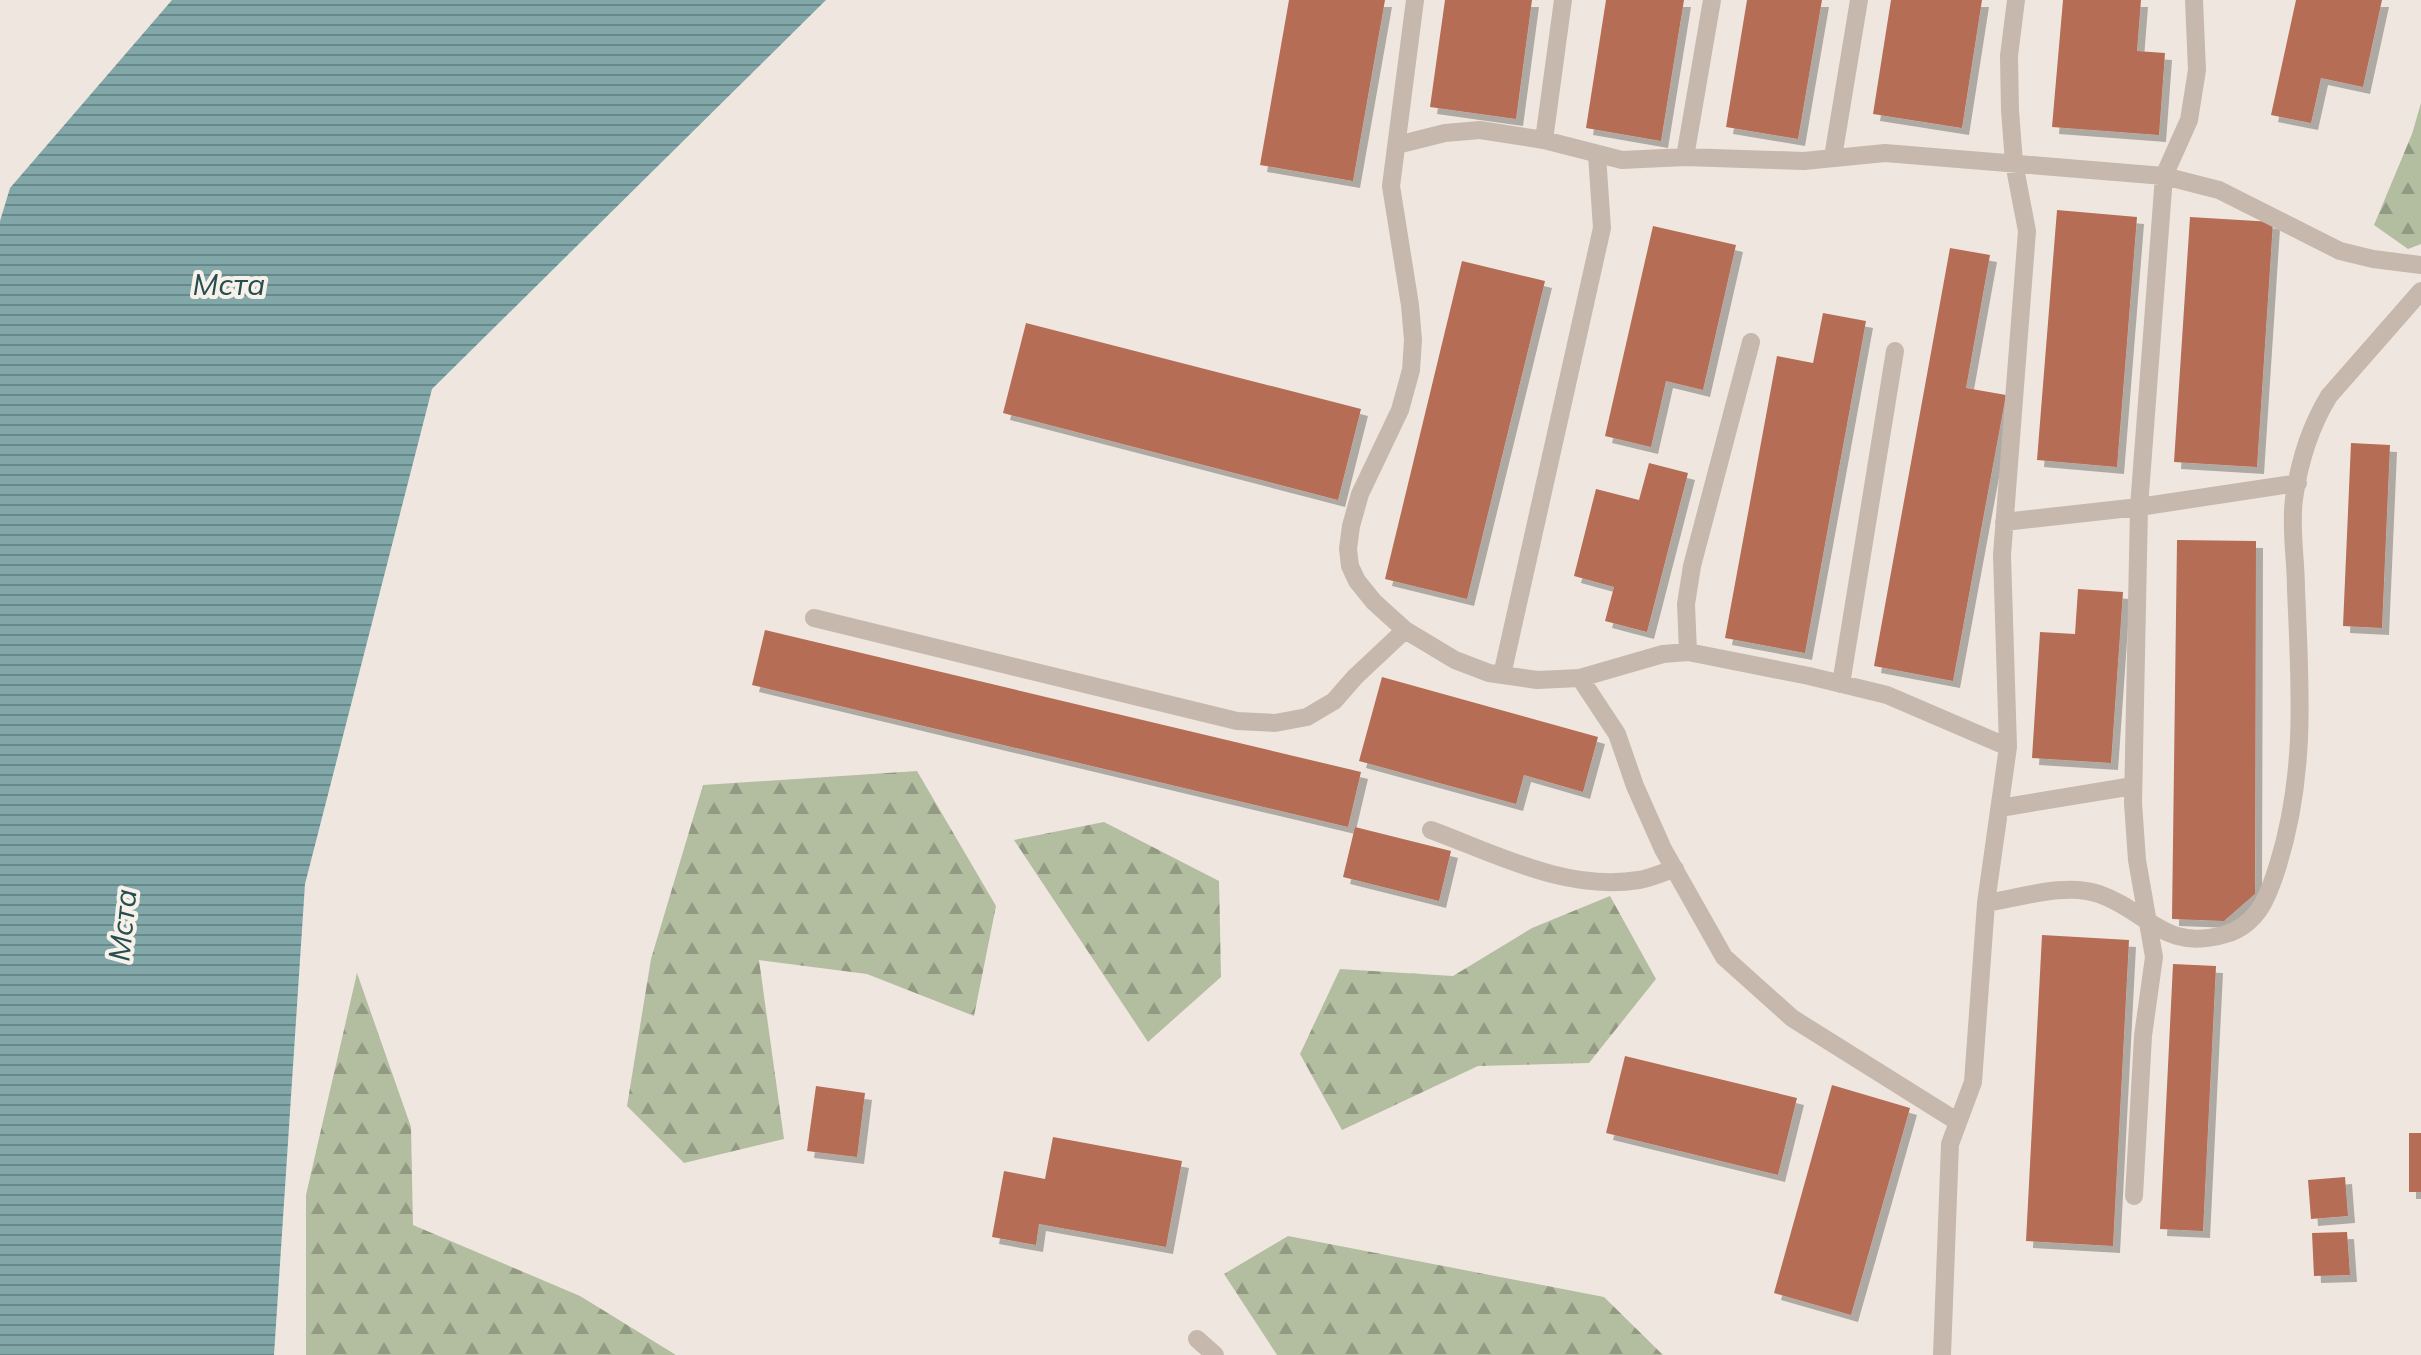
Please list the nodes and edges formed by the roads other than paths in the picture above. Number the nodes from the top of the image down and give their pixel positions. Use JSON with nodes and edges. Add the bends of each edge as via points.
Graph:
{"nodes":[{"id":1,"x":1415,"y":0,"type":"edge"},
{"id":2,"x":1563,"y":0,"type":"edge"},
{"id":3,"x":1712,"y":0,"type":"edge"},
{"id":4,"x":1859,"y":0,"type":"edge"},
{"id":5,"x":2016,"y":0,"type":"edge"},
{"id":6,"x":2194,"y":0,"type":"edge"},
{"id":7,"x":1544,"y":140,"type":"junction"},
{"id":8,"x":1397,"y":145,"type":"junction"},
{"id":9,"x":1597,"y":155,"type":"junction"},
{"id":10,"x":1685,"y":157,"type":"junction"},
{"id":11,"x":1833,"y":157,"type":"junction"},
{"id":12,"x":2014,"y":163,"type":"junction"},
{"id":13,"x":2164,"y":176,"type":"junction"},
{"id":14,"x":2421,"y":265,"type":"edge"},
{"id":15,"x":2421,"y":291,"type":"edge"},
{"id":16,"x":1751,"y":342,"type":"dead end"},
{"id":17,"x":1895,"y":351,"type":"dead end"},
{"id":18,"x":2298,"y":483,"type":"junction"},
{"id":19,"x":2139,"y":507,"type":"junction"},
{"id":20,"x":2004,"y":522,"type":"junction"},
{"id":21,"x":814,"y":618,"type":"dead end"},
{"id":22,"x":1405,"y":630,"type":"junction"},
{"id":23,"x":1688,"y":652,"type":"junction"},
{"id":24,"x":1502,"y":675,"type":"junction"},
{"id":25,"x":1580,"y":678,"type":"junction"},
{"id":26,"x":1841,"y":684,"type":"junction"},
{"id":27,"x":2008,"y":747,"type":"junction"},
{"id":28,"x":2133,"y":786,"type":"junction"},
{"id":29,"x":2000,"y":808,"type":"junction"},
{"id":30,"x":1431,"y":830,"type":"dead end"},
{"id":31,"x":1675,"y":869,"type":"junction"},
{"id":32,"x":1986,"y":903,"type":"junction"},
{"id":33,"x":2148,"y":924,"type":"junction"},
{"id":34,"x":1958,"y":1122,"type":"junction"},
{"id":35,"x":2134,"y":1196,"type":"dead end"},
{"id":36,"x":1197,"y":1339,"type":"dead end"},
{"id":37,"x":1215,"y":1355,"type":"edge"},
{"id":38,"x":1942,"y":1355,"type":"edge"}],
"edges":[{"from":1,"to":8,"type":"lane"},
{"from":2,"to":7,"type":"lane"},
{"from":3,"to":10,"type":"lane"},
{"from":4,"to":11,"type":"lane"},
{"from":5,"to":12,"type":"lane","via":[[2009,56]]},
{"from":6,"to":13,"type":"lane","via":[[2197,70],[2189,120]]},
{"from":7,"to":8,"type":"lane","via":[[1480,130]]},
{"from":7,"to":9,"type":"lane"},
{"from":8,"to":22,"type":"lane","via":[[1391,186],[1410,305],[1411,370],[1400,410],[1360,494],[1348,549],[1357,581]]},
{"from":9,"to":10,"type":"lane","via":[[1622,160]]},
{"from":9,"to":24,"type":"lane","via":[[1602,228]]},
{"from":10,"to":11,"type":"lane"},
{"from":11,"to":12,"type":"lane","via":[[1885,153]]},
{"from":12,"to":13,"type":"lane"},
{"from":12,"to":20,"type":"lane","via":[[2027,231]]},
{"from":13,"to":14,"type":"lane","via":[[2219,190],[2340,251]]},
{"from":13,"to":19,"type":"lane"},
{"from":15,"to":18,"type":"lane","via":[[2329,396],[2313,428]]},
{"from":16,"to":23,"type":"lane","via":[[1692,566],[1686,604]]},
{"from":17,"to":26,"type":"lane"},
{"from":18,"to":19,"type":"lane"},
{"from":18,"to":33,"type":"lane","via":[[2294,501],[2301,734],[2293,806],[2268,896],[2251,921],[2226,934],[2170,936]]},
{"from":19,"to":20,"type":"lane"},
{"from":19,"to":28,"type":"lane"},
{"from":20,"to":27,"type":"lane"},
{"from":21,"to":22,"type":"lane","via":[[1237,721],[1275,723],[1307,717],[1334,701]]},
{"from":22,"to":24,"type":"lane","via":[[1455,660]]},
{"from":23,"to":25,"type":"lane"},
{"from":23,"to":26,"type":"lane"},
{"from":24,"to":25,"type":"lane"},
{"from":25,"to":31,"type":"lane","via":[[1617,734]]},
{"from":26,"to":27,"type":"lane","via":[[1887,695]]},
{"from":27,"to":29,"type":"lane"},
{"from":28,"to":29,"type":"lane"},
{"from":28,"to":33,"type":"lane","via":[[2137,860]]},
{"from":29,"to":32,"type":"lane"},
{"from":30,"to":31,"type":"lane","via":[[1580,880],[1640,880]]},
{"from":31,"to":34,"type":"lane","via":[[1724,957],[1745,976],[1792,1018]]},
{"from":32,"to":33,"type":"lane","via":[[2070,890],[2098,893]]},
{"from":32,"to":34,"type":"lane","via":[[1973,1082]]},
{"from":33,"to":35,"type":"lane","via":[[2154,957],[2143,1036]]},
{"from":34,"to":38,"type":"lane","via":[[1950,1144]]},
{"from":36,"to":37,"type":"lane"}]}
